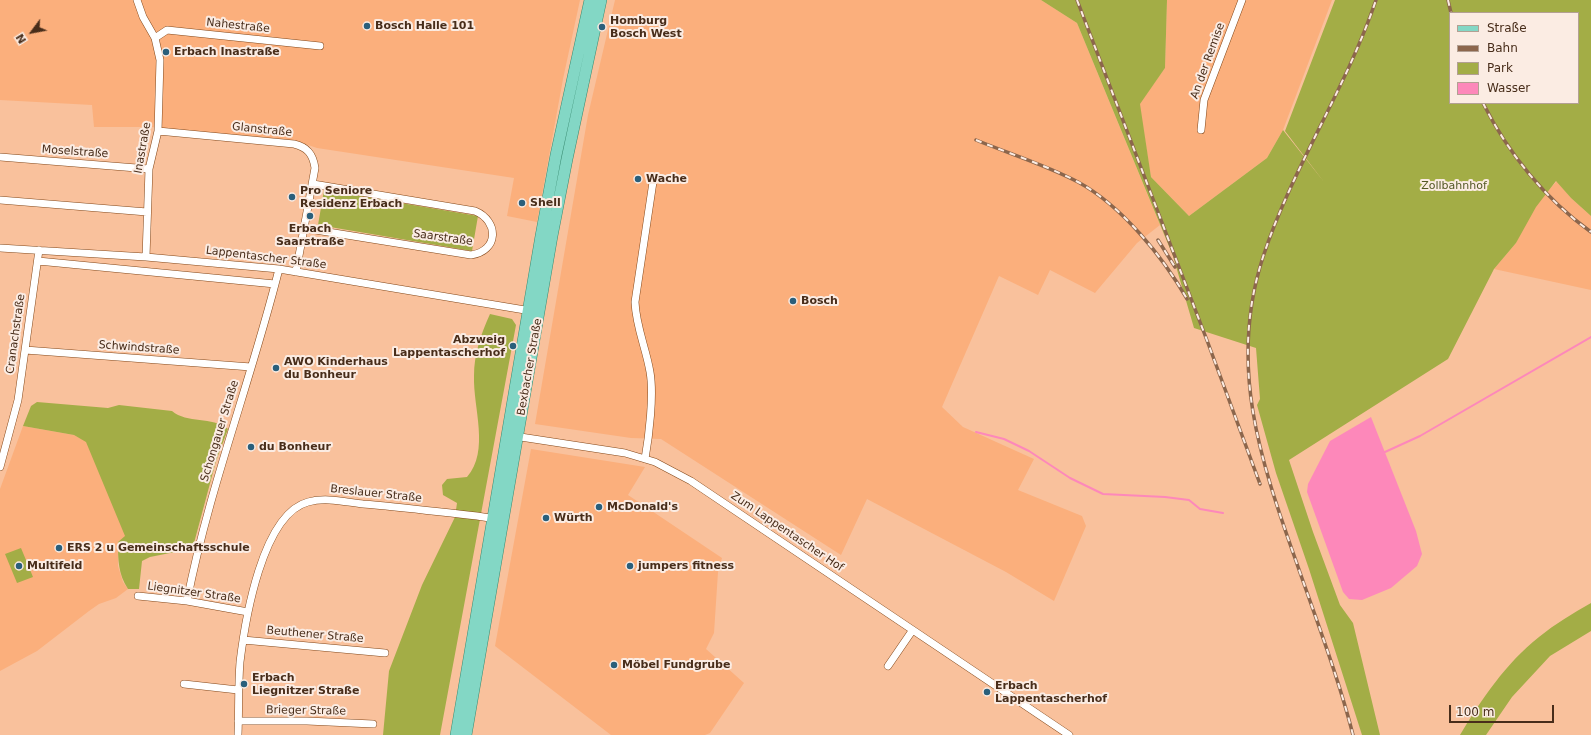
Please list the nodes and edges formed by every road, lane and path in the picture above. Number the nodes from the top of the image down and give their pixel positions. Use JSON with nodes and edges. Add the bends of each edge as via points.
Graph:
{"nodes":[{"id":1,"x":137,"y":0,"type":"edge"},
{"id":2,"x":590,"y":0,"type":"edge"},
{"id":3,"x":601,"y":0,"type":"edge"},
{"id":4,"x":1242,"y":0,"type":"edge"},
{"id":5,"x":155,"y":38,"type":"junction"},
{"id":6,"x":320,"y":46,"type":"dead end"},
{"id":7,"x":1201,"y":130,"type":"dead end"},
{"id":8,"x":158,"y":131,"type":"junction"},
{"id":9,"x":0,"y":157,"type":"edge"},
{"id":10,"x":149,"y":169,"type":"junction"},
{"id":11,"x":653,"y":182,"type":"dead end"},
{"id":12,"x":312,"y":184,"type":"junction"},
{"id":13,"x":0,"y":200,"type":"edge"},
{"id":14,"x":147,"y":212,"type":"junction"},
{"id":15,"x":303,"y":228,"type":"junction"},
{"id":16,"x":0,"y":248,"type":"edge"},
{"id":17,"x":39,"y":250,"type":"junction"},
{"id":18,"x":146,"y":257,"type":"junction"},
{"id":19,"x":38,"y":261,"type":"junction"},
{"id":20,"x":279,"y":269,"type":"junction"},
{"id":21,"x":296,"y":272,"type":"junction"},
{"id":22,"x":275,"y":284,"type":"junction"},
{"id":23,"x":528,"y":310,"type":"junction"},
{"id":24,"x":539,"y":312,"type":"junction"},
{"id":25,"x":25,"y":350,"type":"junction"},
{"id":26,"x":251,"y":367,"type":"junction"},
{"id":27,"x":512,"y":435,"type":"junction"},
{"id":28,"x":645,"y":459,"type":"junction"},
{"id":29,"x":0,"y":467,"type":"edge"},
{"id":30,"x":498,"y":520,"type":"junction"},
{"id":31,"x":138,"y":596,"type":"dead end"},
{"id":32,"x":187,"y":601,"type":"junction"},
{"id":33,"x":248,"y":612,"type":"junction"},
{"id":34,"x":912,"y":631,"type":"junction"},
{"id":35,"x":243,"y":640,"type":"junction"},
{"id":36,"x":385,"y":653,"type":"dead end"},
{"id":37,"x":888,"y":666,"type":"dead end"},
{"id":38,"x":184,"y":684,"type":"dead end"},
{"id":39,"x":238,"y":690,"type":"junction"},
{"id":40,"x":238,"y":721,"type":"junction"},
{"id":41,"x":373,"y":724,"type":"dead end"},
{"id":42,"x":238,"y":735,"type":"edge"},
{"id":43,"x":456,"y":735,"type":"edge"},
{"id":44,"x":466,"y":735,"type":"edge"},
{"id":45,"x":1068,"y":735,"type":"edge"}],
"edges":[{"from":1,"to":5,"type":"street","name":"Inastraße"},
{"from":2,"to":23,"type":"main road","name":"Bexbacher Straße","via":[[556,155]]},
{"from":3,"to":24,"type":"main road","name":"Bexbacher Straße","via":[[567,159]]},
{"from":4,"to":7,"type":"street","name":"An der Remise","via":[[1204,100]]},
{"from":5,"to":6,"type":"street","name":"Nahestraße","via":[[167,30]]},
{"from":5,"to":8,"type":"street","name":"Inastraße","via":[[160,60]]},
{"from":8,"to":10,"type":"street","name":"Inastraße"},
{"from":8,"to":12,"type":"street","name":"Glanstraße","via":[[303,146],[314,160]]},
{"from":9,"to":10,"type":"street","name":"Moselstraße"},
{"from":10,"to":14,"type":"street","name":"Inastraße"},
{"from":11,"to":28,"type":"street","via":[[635,302],[636,319],[650,372],[651,390]]},
{"from":12,"to":15,"type":"street","name":"Glanstraße"},
{"from":12,"to":15,"type":"street","name":"Saarstraße","via":[[475,210],[490,222],[492,240],[486,250],[471,255]]},
{"from":13,"to":14,"type":"street"},
{"from":14,"to":18,"type":"street","name":"Inastraße"},
{"from":15,"to":21,"type":"street","name":"Glanstraße"},
{"from":16,"to":17,"type":"street","name":"Lappentascher Straße"},
{"from":17,"to":18,"type":"street","name":"Lappentascher Straße"},
{"from":17,"to":19,"type":"street","name":"Cranachstraße"},
{"from":18,"to":20,"type":"street","name":"Lappentascher Straße"},
{"from":19,"to":22,"type":"street"},
{"from":19,"to":25,"type":"street","name":"Cranachstraße"},
{"from":20,"to":21,"type":"street","name":"Lappentascher Straße"},
{"from":20,"to":22,"type":"street","name":"Schongauer Straße"},
{"from":21,"to":23,"type":"street","name":"Lappentascher Straße"},
{"from":22,"to":26,"type":"street","name":"Schongauer Straße"},
{"from":23,"to":24,"type":"street","name":"Lappentascher Straße"},
{"from":23,"to":27,"type":"main road","name":"Bexbacher Straße"},
{"from":24,"to":27,"type":"main road","name":"Bexbacher Straße"},
{"from":25,"to":26,"type":"street","name":"Schwindstraße"},
{"from":25,"to":29,"type":"street","name":"Cranachstraße","via":[[14,421]]},
{"from":26,"to":32,"type":"street","name":"Schongauer Straße","via":[[204,521]]},
{"from":27,"to":28,"type":"street","name":"Zum Lappentascher Hof","via":[[625,453]]},
{"from":27,"to":30,"type":"main road","name":"Bexbacher Straße"},
{"from":27,"to":30,"type":"main road","name":"Bexbacher Straße","via":[[500,476]]},
{"from":28,"to":34,"type":"street","name":"Zum Lappentascher Hof","via":[[691,480]]},
{"from":30,"to":33,"type":"street","name":"Breslauer Straße","via":[[321,499],[308,502],[295,507],[280,523],[260,566]]},
{"from":30,"to":43,"type":"main road","name":"Bexbacher Straße"},
{"from":30,"to":44,"type":"main road","name":"Bexbacher Straße"},
{"from":31,"to":32,"type":"street","name":"Liegnitzer Straße"},
{"from":32,"to":33,"type":"street","name":"Liegnitzer Straße"},
{"from":33,"to":35,"type":"street","name":"Breslauer Straße"},
{"from":34,"to":37,"type":"street"},
{"from":34,"to":45,"type":"street","name":"Zum Lappentascher Hof"},
{"from":35,"to":36,"type":"street","name":"Beuthener Straße"},
{"from":35,"to":39,"type":"street","name":"Breslauer Straße"},
{"from":38,"to":39,"type":"street"},
{"from":39,"to":40,"type":"street","name":"Breslauer Straße"},
{"from":40,"to":41,"type":"street","name":"Brieger Straße"},
{"from":40,"to":42,"type":"street","name":"Breslauer Straße"}]}
